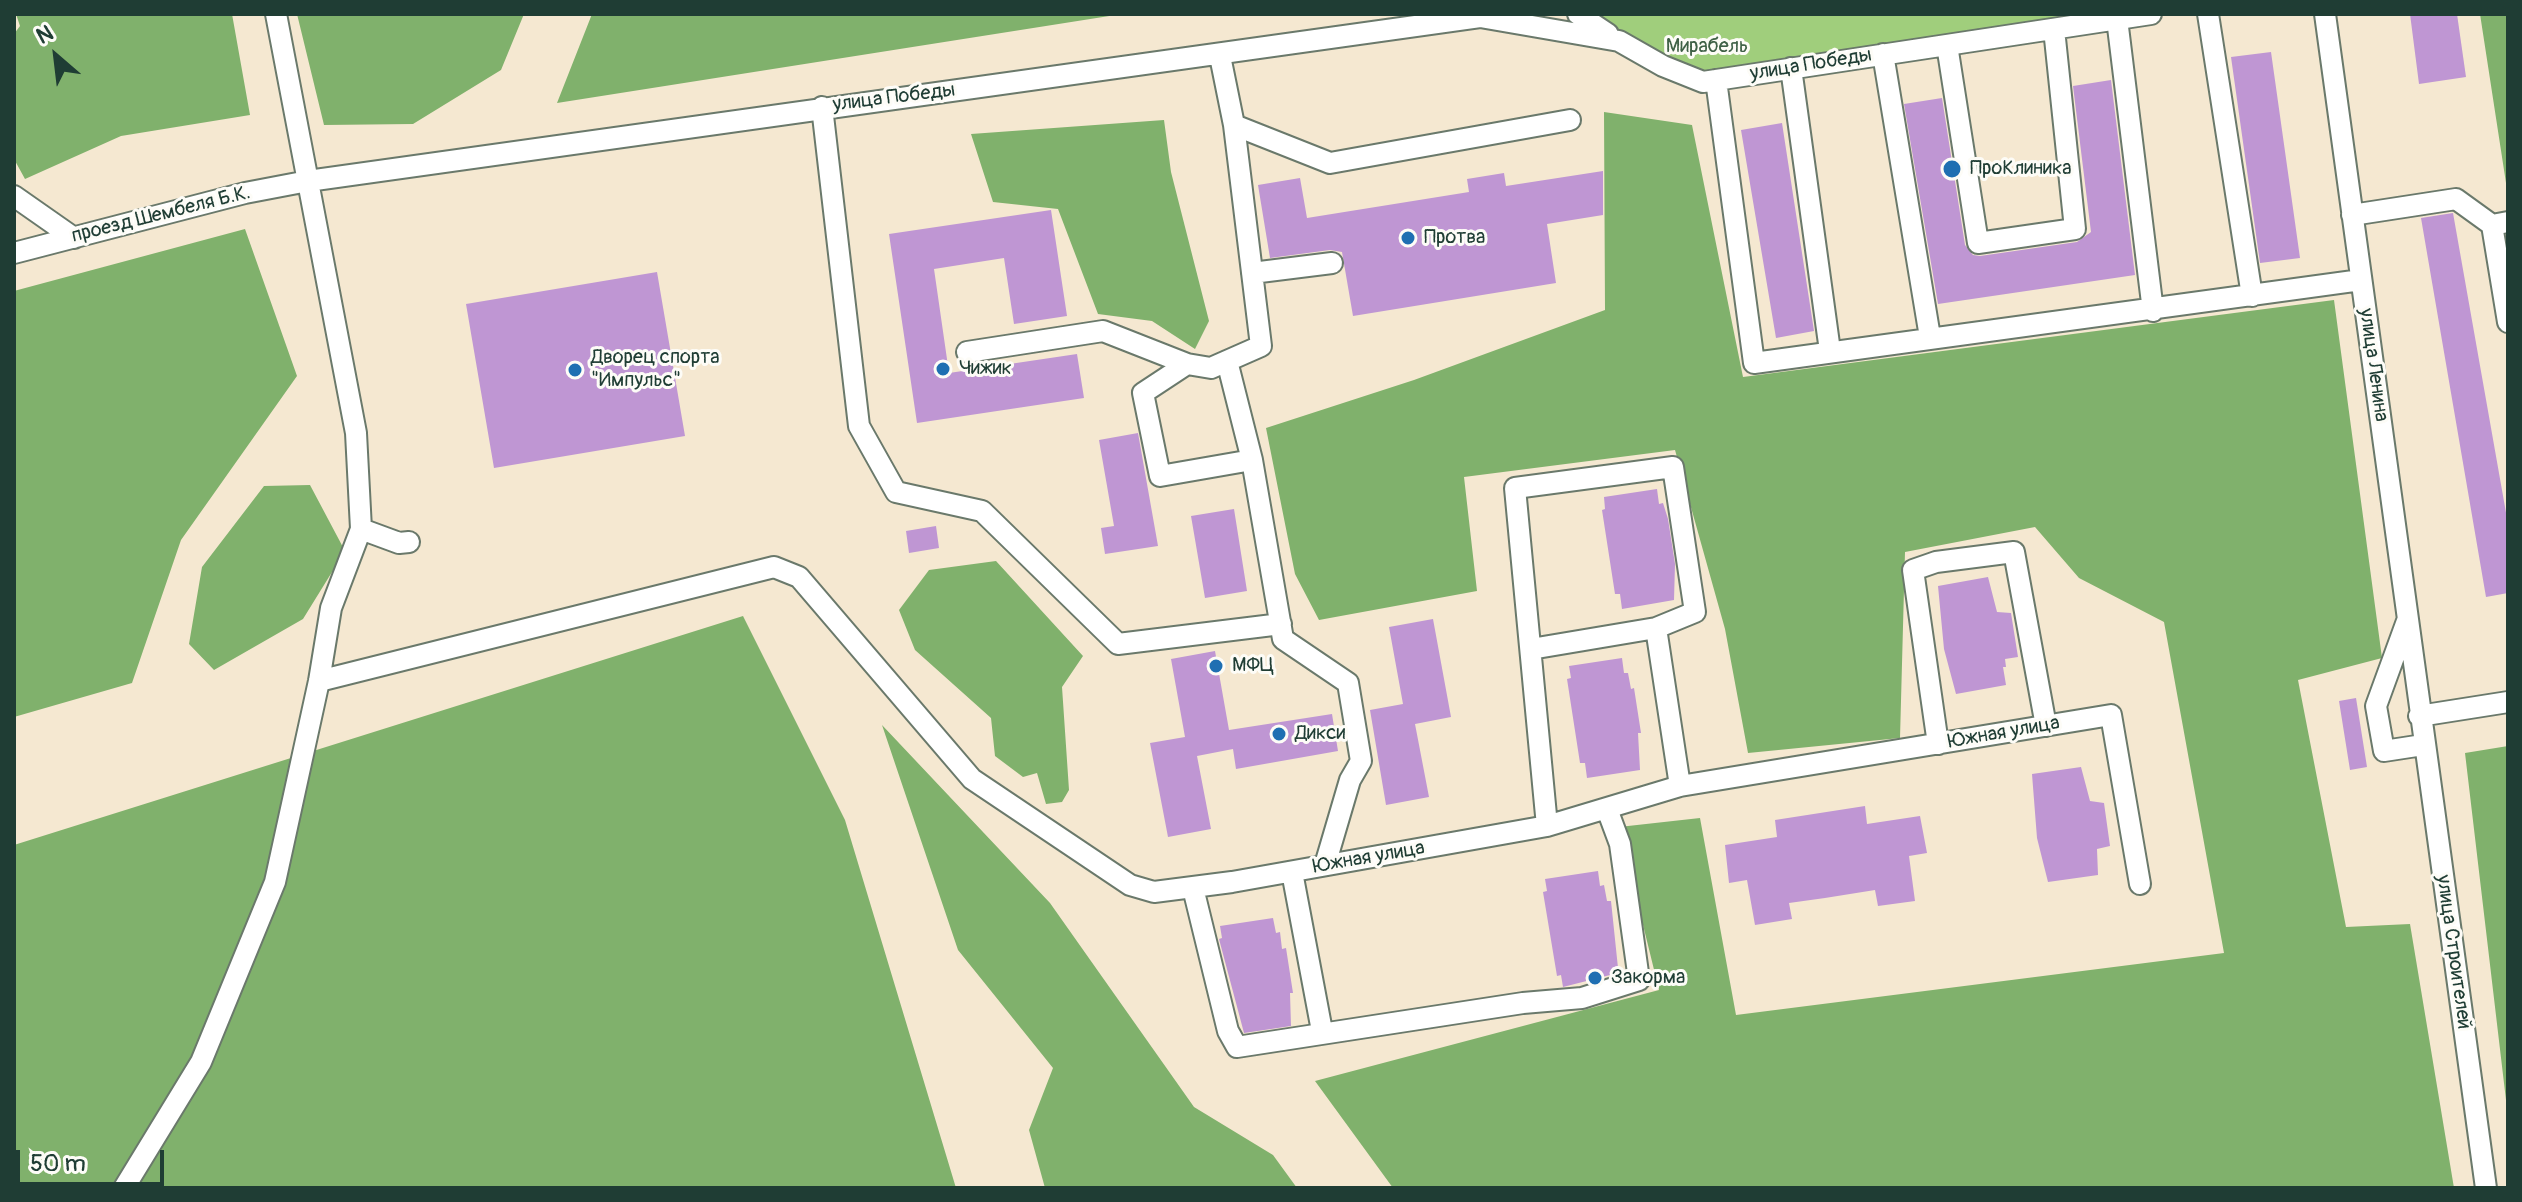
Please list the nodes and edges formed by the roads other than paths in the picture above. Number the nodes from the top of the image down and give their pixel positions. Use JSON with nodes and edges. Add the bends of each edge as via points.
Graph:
{"nodes":[{"id":1,"x":276,"y":14,"type":"edge"},
{"id":2,"x":1578,"y":14,"type":"edge"},
{"id":3,"x":2151,"y":14,"type":"edge"},
{"id":4,"x":2208,"y":14,"type":"edge"},
{"id":5,"x":2325,"y":14,"type":"edge"},
{"id":6,"x":1482,"y":16,"type":"edge"},
{"id":7,"x":2117,"y":19,"type":"junction"},
{"id":8,"x":2054,"y":29,"type":"junction"},
{"id":9,"x":1619,"y":41,"type":"junction"},
{"id":10,"x":1947,"y":45,"type":"junction"},
{"id":11,"x":1883,"y":54,"type":"junction"},
{"id":12,"x":1220,"y":56,"type":"junction"},
{"id":13,"x":1791,"y":68,"type":"junction"},
{"id":14,"x":1716,"y":80,"type":"junction"},
{"id":15,"x":822,"y":107,"type":"junction"},
{"id":16,"x":1570,"y":120,"type":"dead end"},
{"id":17,"x":1234,"y":125,"type":"junction"},
{"id":18,"x":308,"y":181,"type":"junction"},
{"id":19,"x":14,"y":196,"type":"edge"},
{"id":20,"x":2352,"y":215,"type":"junction"},
{"id":21,"x":2500,"y":224,"type":"edge"},
{"id":22,"x":74,"y":238,"type":"junction"},
{"id":23,"x":14,"y":253,"type":"edge"},
{"id":24,"x":1332,"y":263,"type":"dead end"},
{"id":25,"x":1252,"y":273,"type":"junction"},
{"id":26,"x":2361,"y":280,"type":"junction"},
{"id":27,"x":2252,"y":296,"type":"junction"},
{"id":28,"x":2153,"y":311,"type":"junction"},
{"id":29,"x":2508,"y":322,"type":"edge"},
{"id":30,"x":1930,"y":337,"type":"junction"},
{"id":31,"x":1830,"y":351,"type":"junction"},
{"id":32,"x":967,"y":352,"type":"dead end"},
{"id":33,"x":1227,"y":361,"type":"junction"},
{"id":34,"x":1187,"y":364,"type":"junction"},
{"id":35,"x":1252,"y":460,"type":"junction"},
{"id":36,"x":361,"y":529,"type":"junction"},
{"id":37,"x":409,"y":542,"type":"dead end"},
{"id":38,"x":2408,"y":618,"type":"junction"},
{"id":39,"x":1281,"y":624,"type":"junction"},
{"id":40,"x":1656,"y":628,"type":"junction"},
{"id":41,"x":1531,"y":649,"type":"junction"},
{"id":42,"x":319,"y":681,"type":"junction"},
{"id":43,"x":2508,"y":702,"type":"edge"},
{"id":44,"x":2419,"y":716,"type":"junction"},
{"id":45,"x":2046,"y":726,"type":"junction"},
{"id":46,"x":1938,"y":744,"type":"junction"},
{"id":47,"x":2423,"y":745,"type":"junction"},
{"id":48,"x":1680,"y":786,"type":"junction"},
{"id":49,"x":1607,"y":809,"type":"junction"},
{"id":50,"x":1547,"y":826,"type":"junction"},
{"id":51,"x":1325,"y":865,"type":"junction"},
{"id":52,"x":1292,"y":872,"type":"junction"},
{"id":53,"x":2140,"y":884,"type":"dead end"},
{"id":54,"x":1193,"y":888,"type":"junction"},
{"id":55,"x":1322,"y":1031,"type":"junction"},
{"id":56,"x":124,"y":1188,"type":"edge"},
{"id":57,"x":2486,"y":1188,"type":"edge"}],
"edges":[{"from":1,"to":18,"type":"street"},
{"from":2,"to":9,"type":"street"},
{"from":3,"to":7,"type":"street","name":"улица Победы"},
{"from":4,"to":27,"type":"street"},
{"from":5,"to":20,"type":"street","name":"улица Ленина"},
{"from":6,"to":9,"type":"street","name":"улица Победы"},
{"from":6,"to":12,"type":"street","name":"улица Победы"},
{"from":7,"to":8,"type":"street","name":"улица Победы"},
{"from":7,"to":28,"type":"street"},
{"from":8,"to":10,"type":"street","name":"улица Победы"},
{"from":8,"to":10,"type":"street","via":[[2075,229],[1978,243]]},
{"from":9,"to":14,"type":"street","name":"улица Победы","via":[[1663,66],[1703,82]]},
{"from":10,"to":11,"type":"street","name":"улица Победы"},
{"from":11,"to":13,"type":"street","name":"улица Победы"},
{"from":11,"to":30,"type":"street"},
{"from":12,"to":15,"type":"street","name":"улица Победы"},
{"from":12,"to":17,"type":"street"},
{"from":13,"to":14,"type":"street","name":"улица Победы"},
{"from":13,"to":31,"type":"street"},
{"from":14,"to":31,"type":"street","via":[[1754,363]]},
{"from":15,"to":18,"type":"street","name":"улица Победы"},
{"from":15,"to":39,"type":"street","via":[[859,426],[896,492],[982,511],[1118,644]]},
{"from":16,"to":17,"type":"street","via":[[1330,163]]},
{"from":17,"to":25,"type":"street"},
{"from":18,"to":22,"type":"street","name":"проезд Шембеля Б.К."},
{"from":18,"to":36,"type":"street","via":[[356,433]]},
{"from":19,"to":22,"type":"street"},
{"from":20,"to":21,"type":"street","via":[[2456,199]]},
{"from":20,"to":26,"type":"street","name":"улица Ленина"},
{"from":21,"to":29,"type":"street"},
{"from":22,"to":23,"type":"street","name":"проезд Шембеля Б.К."},
{"from":24,"to":25,"type":"street"},
{"from":25,"to":33,"type":"street","via":[[1261,346]]},
{"from":26,"to":27,"type":"street"},
{"from":26,"to":38,"type":"street","name":"улица Ленина"},
{"from":27,"to":28,"type":"street"},
{"from":28,"to":30,"type":"street"},
{"from":30,"to":31,"type":"street"},
{"from":32,"to":34,"type":"street","via":[[1103,331]]},
{"from":33,"to":34,"type":"street","via":[[1211,368]]},
{"from":33,"to":35,"type":"street"},
{"from":34,"to":35,"type":"street","via":[[1143,393],[1160,476]]},
{"from":35,"to":39,"type":"street"},
{"from":36,"to":37,"type":"street"},
{"from":36,"to":42,"type":"street","via":[[331,608]]},
{"from":38,"to":44,"type":"street","name":"улица Ленина"},
{"from":38,"to":47,"type":"street","via":[[2376,706],[2384,751]]},
{"from":39,"to":51,"type":"street","via":[[1283,639],[1348,683],[1361,761],[1350,780]]},
{"from":40,"to":41,"type":"street"},
{"from":40,"to":41,"type":"street","via":[[1695,612],[1673,467],[1515,488]]},
{"from":40,"to":48,"type":"street"},
{"from":41,"to":50,"type":"street"},
{"from":42,"to":54,"type":"street","name":"Южная улица","via":[[774,567],[799,577],[972,779],[1130,885],[1154,892]]},
{"from":42,"to":56,"type":"street","via":[[275,882],[201,1062]]},
{"from":43,"to":44,"type":"street"},
{"from":44,"to":47,"type":"street","name":"улица Строителей"},
{"from":45,"to":46,"type":"street","name":"Южная улица"},
{"from":45,"to":46,"type":"street","via":[[2014,552],[1936,562],[1913,570]]},
{"from":45,"to":53,"type":"street","name":"Южная улица","via":[[2111,715]]},
{"from":46,"to":48,"type":"street","name":"Южная улица"},
{"from":47,"to":57,"type":"street","name":"улица Строителей"},
{"from":48,"to":49,"type":"street","name":"Южная улица"},
{"from":49,"to":50,"type":"street","name":"Южная улица"},
{"from":49,"to":55,"type":"street","via":[[1620,844],[1639,980],[1582,998]]},
{"from":50,"to":51,"type":"street","name":"Южная улица"},
{"from":51,"to":52,"type":"street","name":"Южная улица"},
{"from":52,"to":54,"type":"street","name":"Южная улица"},
{"from":52,"to":55,"type":"street"},
{"from":54,"to":55,"type":"street","via":[[1228,1031],[1237,1047]]}]}
